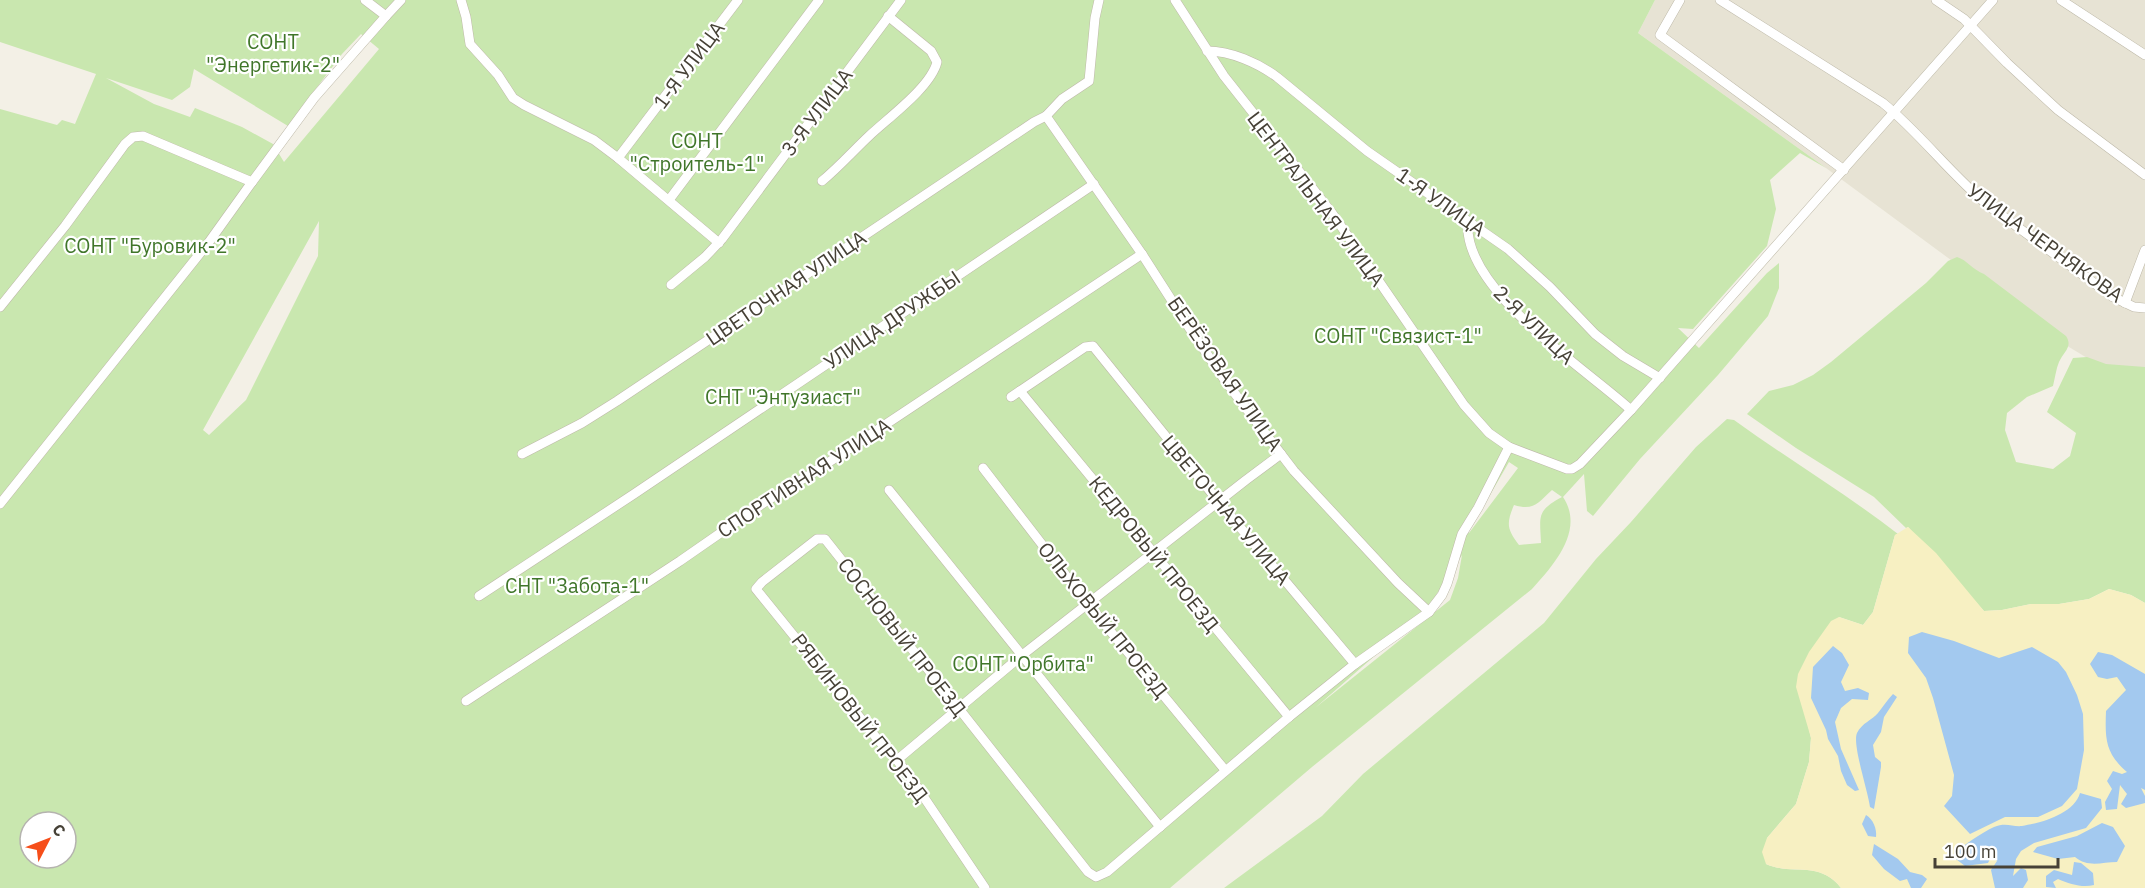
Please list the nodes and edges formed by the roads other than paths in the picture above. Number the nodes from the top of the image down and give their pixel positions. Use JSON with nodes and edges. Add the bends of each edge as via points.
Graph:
{"nodes":[{"id":1,"x":365,"y":0,"type":"edge"},
{"id":2,"x":401,"y":0,"type":"edge"},
{"id":3,"x":461,"y":0,"type":"edge"},
{"id":4,"x":738,"y":0,"type":"edge"},
{"id":5,"x":819,"y":0,"type":"edge"},
{"id":6,"x":901,"y":0,"type":"edge"},
{"id":7,"x":1100,"y":0,"type":"edge"},
{"id":8,"x":1175,"y":0,"type":"edge"},
{"id":9,"x":1680,"y":0,"type":"edge"},
{"id":10,"x":1720,"y":0,"type":"edge"},
{"id":11,"x":1936,"y":0,"type":"edge"},
{"id":12,"x":1994,"y":0,"type":"edge"},
{"id":13,"x":2061,"y":0,"type":"edge"},
{"id":14,"x":386,"y":16,"type":"junction"},
{"id":15,"x":888,"y":16,"type":"junction"},
{"id":16,"x":1971,"y":26,"type":"junction"},
{"id":17,"x":1207,"y":51,"type":"junction"},
{"id":18,"x":2145,"y":55,"type":"edge"},
{"id":19,"x":1895,"y":113,"type":"junction"},
{"id":20,"x":1046,"y":116,"type":"junction"},
{"id":21,"x":618,"y":158,"type":"junction"},
{"id":22,"x":1844,"y":170,"type":"junction"},
{"id":23,"x":2145,"y":175,"type":"edge"},
{"id":24,"x":822,"y":181,"type":"dead end"},
{"id":25,"x":252,"y":182,"type":"junction"},
{"id":26,"x":1094,"y":184,"type":"junction"},
{"id":27,"x":669,"y":200,"type":"junction"},
{"id":28,"x":1468,"y":220,"type":"junction"},
{"id":29,"x":719,"y":243,"type":"junction"},
{"id":30,"x":2145,"y":250,"type":"edge"},
{"id":31,"x":1142,"y":254,"type":"junction"},
{"id":32,"x":671,"y":285,"type":"dead end"},
{"id":33,"x":2125,"y":303,"type":"junction"},
{"id":34,"x":0,"y":307,"type":"edge"},
{"id":35,"x":2145,"y":308,"type":"edge"},
{"id":36,"x":1660,"y":378,"type":"junction"},
{"id":37,"x":1020,"y":391,"type":"junction"},
{"id":38,"x":1011,"y":397,"type":"dead end"},
{"id":39,"x":1631,"y":410,"type":"junction"},
{"id":40,"x":1509,"y":447,"type":"junction"},
{"id":41,"x":522,"y":454,"type":"dead end"},
{"id":42,"x":1281,"y":454,"type":"junction"},
{"id":43,"x":983,"y":468,"type":"dead end"},
{"id":44,"x":889,"y":490,"type":"dead end"},
{"id":45,"x":1218,"y":501,"type":"junction"},
{"id":46,"x":0,"y":504,"type":"edge"},
{"id":47,"x":1154,"y":553,"type":"junction"},
{"id":48,"x":791,"y":560,"type":"joint"},
{"id":49,"x":479,"y":596,"type":"dead end"},
{"id":50,"x":1088,"y":604,"type":"junction"},
{"id":51,"x":1429,"y":612,"type":"junction"},
{"id":52,"x":1021,"y":656,"type":"junction"},
{"id":53,"x":1355,"y":664,"type":"junction"},
{"id":54,"x":466,"y":701,"type":"dead end"},
{"id":55,"x":958,"y":708,"type":"junction"},
{"id":56,"x":1289,"y":717,"type":"junction"},
{"id":57,"x":897,"y":760,"type":"junction"},
{"id":58,"x":1225,"y":770,"type":"junction"},
{"id":59,"x":1160,"y":827,"type":"junction"},
{"id":60,"x":985,"y":888,"type":"edge"}],
"edges":[{"from":1,"to":14,"type":"street"},
{"from":2,"to":14,"type":"street"},
{"from":3,"to":21,"type":"street","via":[[470,44],[513,98],[582,133]]},
{"from":4,"to":21,"type":"street","name":"1-Я УЛИЦА"},
{"from":5,"to":27,"type":"street"},
{"from":6,"to":15,"type":"street","name":"3-Я УЛИЦА"},
{"from":7,"to":20,"type":"street","name":"ЦВЕТОЧНАЯ УЛИЦА","via":[[1089,81],[1062,99]]},
{"from":8,"to":17,"type":"street","name":"ЦЕНТРАЛЬНАЯ УЛИЦА"},
{"from":9,"to":22,"type":"street","via":[[1660,35]]},
{"from":10,"to":19,"type":"street","name":"УЛИЦА ЧЕРНЯКОВА"},
{"from":11,"to":16,"type":"street"},
{"from":12,"to":16,"type":"street"},
{"from":13,"to":18,"type":"street"},
{"from":14,"to":25,"type":"street","via":[[315,98]]},
{"from":15,"to":24,"type":"street","via":[[931,51],[936,67],[900,110]]},
{"from":15,"to":29,"type":"street","name":"3-Я УЛИЦА"},
{"from":16,"to":19,"type":"street"},
{"from":16,"to":23,"type":"street","via":[[2058,110]]},
{"from":17,"to":28,"type":"street","name":"1-Я УЛИЦА","via":[[1227,53],[1270,72],[1367,151]]},
{"from":17,"to":40,"type":"street","name":"ЦЕНТРАЛЬНАЯ УЛИЦА","via":[[1240,99],[1332,213],[1464,405],[1489,433]]},
{"from":19,"to":22,"type":"street"},
{"from":19,"to":33,"type":"street","name":"УЛИЦА ЧЕРНЯКОВА","via":[[1973,193]]},
{"from":20,"to":26,"type":"street","name":"БЕРЁЗОВАЯ УЛИЦА"},
{"from":20,"to":41,"type":"street","name":"ЦВЕТОЧНАЯ УЛИЦА","via":[[617,401]]},
{"from":21,"to":27,"type":"street"},
{"from":22,"to":36,"type":"street"},
{"from":25,"to":34,"type":"street","via":[[143,136],[133,137]]},
{"from":25,"to":46,"type":"street","via":[[209,242]]},
{"from":26,"to":31,"type":"street","name":"БЕРЁЗОВАЯ УЛИЦА"},
{"from":26,"to":49,"type":"street","name":"УЛИЦА ДРУЖБЫ"},
{"from":27,"to":29,"type":"street"},
{"from":28,"to":36,"type":"street","name":"1-Я УЛИЦА","via":[[1526,264],[1595,334]]},
{"from":28,"to":39,"type":"street","name":"2-Я УЛИЦА","via":[[1475,259],[1493,285],[1545,340]]},
{"from":29,"to":32,"type":"street","name":"3-Я УЛИЦА"},
{"from":30,"to":33,"type":"street"},
{"from":31,"to":42,"type":"street","name":"БЕРЁЗОВАЯ УЛИЦА","via":[[1226,382]]},
{"from":31,"to":54,"type":"street","name":"СПОРТИВНАЯ УЛИЦА"},
{"from":33,"to":35,"type":"street","name":"УЛИЦА ЧЕРНЯКОВА"},
{"from":36,"to":39,"type":"street"},
{"from":37,"to":38,"type":"street","name":"ЦВЕТОЧНАЯ УЛИЦА"},
{"from":37,"to":45,"type":"street","name":"ЦВЕТОЧНАЯ УЛИЦА","via":[[1085,347],[1093,346]]},
{"from":37,"to":47,"type":"street","name":"КЕДРОВЫЙ ПРОЕЗД"},
{"from":39,"to":40,"type":"street","name":"ЦЕНТРАЛЬНАЯ УЛИЦА","via":[[1572,469],[1560,468]]},
{"from":40,"to":51,"type":"street","via":[[1458,543],[1442,595]]},
{"from":42,"to":45,"type":"street"},
{"from":42,"to":51,"type":"street","name":"БЕРЁЗОВАЯ УЛИЦА","via":[[1333,515]]},
{"from":43,"to":50,"type":"street","name":"ОЛЬХОВЫЙ ПРОЕЗД"},
{"from":44,"to":52,"type":"street"},
{"from":45,"to":47,"type":"street"},
{"from":45,"to":53,"type":"street","name":"ЦВЕТОЧНАЯ УЛИЦА"},
{"from":47,"to":50,"type":"street"},
{"from":47,"to":56,"type":"street","name":"КЕДРОВЫЙ ПРОЕЗД"},
{"from":48,"to":55,"type":"street","name":"СОСНОВЫЙ ПРОЕЗД","via":[[817,539],[825,539]]},
{"from":48,"to":57,"type":"street","name":"РЯБИНОВЫЙ ПРОЕЗД","via":[[756,589]]},
{"from":50,"to":52,"type":"street"},
{"from":50,"to":58,"type":"street","name":"ОЛЬХОВЫЙ ПРОЕЗД"},
{"from":51,"to":53,"type":"street"},
{"from":52,"to":55,"type":"street"},
{"from":52,"to":59,"type":"street"},
{"from":53,"to":56,"type":"street"},
{"from":55,"to":57,"type":"street"},
{"from":55,"to":59,"type":"street","name":"СОСНОВЫЙ ПРОЕЗД","via":[[1088,872],[1096,877]]},
{"from":56,"to":58,"type":"street"},
{"from":57,"to":60,"type":"street","name":"РЯБИНОВЫЙ ПРОЕЗД"},
{"from":58,"to":59,"type":"street"}]}
